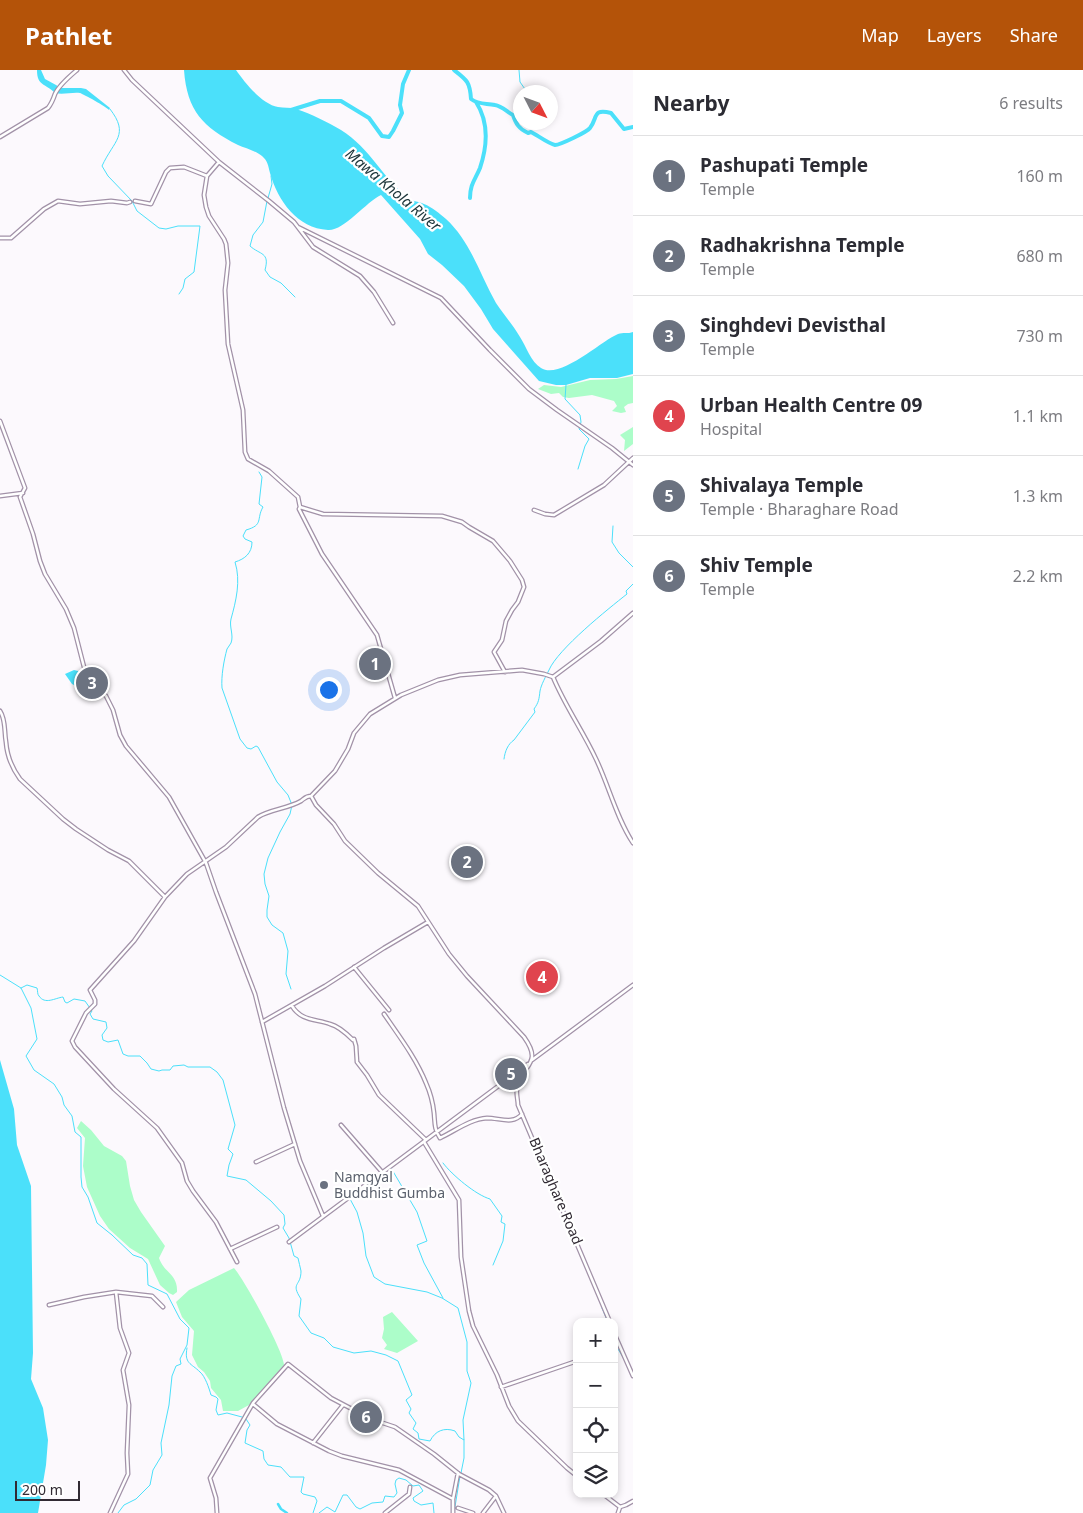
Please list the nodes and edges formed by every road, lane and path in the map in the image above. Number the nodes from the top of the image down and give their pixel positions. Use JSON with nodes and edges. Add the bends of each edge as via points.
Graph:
{"nodes":[{"id":1,"x":77,"y":70,"type":"edge"},
{"id":2,"x":124,"y":70,"type":"edge"},
{"id":3,"x":0,"y":137,"type":"edge"},
{"id":4,"x":219,"y":162,"type":"junction"},
{"id":5,"x":207,"y":176,"type":"junction"},
{"id":6,"x":135,"y":201,"type":"dead end"},
{"id":7,"x":130,"y":202,"type":"dead end"},
{"id":8,"x":298,"y":227,"type":"junction"},
{"id":9,"x":0,"y":238,"type":"edge"},
{"id":10,"x":393,"y":323,"type":"dead end"},
{"id":11,"x":0,"y":422,"type":"edge"},
{"id":12,"x":633,"y":458,"type":"edge"},
{"id":13,"x":629,"y":461,"type":"junction"},
{"id":14,"x":633,"y":465,"type":"edge"},
{"id":15,"x":23,"y":493,"type":"junction"},
{"id":16,"x":0,"y":496,"type":"edge"},
{"id":17,"x":300,"y":507,"type":"junction"},
{"id":18,"x":534,"y":510,"type":"dead end"},
{"id":19,"x":633,"y":613,"type":"edge"},
{"id":20,"x":505,"y":672,"type":"junction"},
{"id":21,"x":554,"y":677,"type":"junction"},
{"id":22,"x":395,"y":698,"type":"junction"},
{"id":23,"x":0,"y":711,"type":"edge"},
{"id":24,"x":311,"y":796,"type":"junction"},
{"id":25,"x":633,"y":843,"type":"edge"},
{"id":26,"x":206,"y":861,"type":"junction"},
{"id":27,"x":166,"y":897,"type":"junction"},
{"id":28,"x":428,"y":922,"type":"junction"},
{"id":29,"x":354,"y":967,"type":"junction"},
{"id":30,"x":633,"y":985,"type":"edge"},
{"id":31,"x":292,"y":1006,"type":"junction"},
{"id":32,"x":389,"y":1010,"type":"dead end"},
{"id":33,"x":384,"y":1014,"type":"dead end"},
{"id":34,"x":262,"y":1022,"type":"junction"},
{"id":35,"x":530,"y":1062,"type":"junction"},
{"id":36,"x":522,"y":1114,"type":"junction"},
{"id":37,"x":341,"y":1125,"type":"dead end"},
{"id":38,"x":436,"y":1132,"type":"junction"},
{"id":39,"x":425,"y":1140,"type":"junction"},
{"id":40,"x":295,"y":1144,"type":"junction"},
{"id":41,"x":256,"y":1162,"type":"dead end"},
{"id":42,"x":382,"y":1172,"type":"junction"},
{"id":43,"x":323,"y":1216,"type":"junction"},
{"id":44,"x":277,"y":1227,"type":"dead end"},
{"id":45,"x":291,"y":1241,"type":"dead end"},
{"id":46,"x":230,"y":1249,"type":"junction"},
{"id":47,"x":237,"y":1262,"type":"dead end"},
{"id":48,"x":116,"y":1292,"type":"junction"},
{"id":49,"x":49,"y":1305,"type":"dead end"},
{"id":50,"x":163,"y":1307,"type":"dead end"},
{"id":51,"x":608,"y":1318,"type":"edge"},
{"id":52,"x":618,"y":1348,"type":"edge"},
{"id":53,"x":573,"y":1362,"type":"edge"},
{"id":54,"x":633,"y":1376,"type":"edge"},
{"id":55,"x":501,"y":1387,"type":"junction"},
{"id":56,"x":253,"y":1403,"type":"junction"},
{"id":57,"x":343,"y":1405,"type":"junction"},
{"id":58,"x":313,"y":1443,"type":"junction"},
{"id":59,"x":573,"y":1473,"type":"edge"},
{"id":60,"x":458,"y":1474,"type":"junction"},
{"id":61,"x":410,"y":1487,"type":"dead end"},
{"id":62,"x":496,"y":1496,"type":"junction"},
{"id":63,"x":608,"y":1498,"type":"edge"},
{"id":64,"x":452,"y":1499,"type":"junction"},
{"id":65,"x":633,"y":1501,"type":"edge"},
{"id":66,"x":620,"y":1507,"type":"junction"},
{"id":67,"x":458,"y":1508,"type":"dead end"},
{"id":68,"x":110,"y":1513,"type":"edge"},
{"id":69,"x":217,"y":1513,"type":"edge"},
{"id":70,"x":385,"y":1513,"type":"edge"},
{"id":71,"x":453,"y":1513,"type":"edge"},
{"id":72,"x":473,"y":1513,"type":"edge"},
{"id":73,"x":484,"y":1513,"type":"edge"},
{"id":74,"x":504,"y":1513,"type":"edge"},
{"id":75,"x":618,"y":1513,"type":"edge"}],
"edges":[{"from":1,"to":3,"type":"street","via":[[60,86],[48,108]]},
{"from":2,"to":4,"type":"street"},
{"from":4,"to":5,"type":"street"},
{"from":4,"to":8,"type":"street"},
{"from":5,"to":6,"type":"street","via":[[184,167],[170,168],[151,204]]},
{"from":5,"to":17,"type":"street","via":[[204,189],[206,207],[224,239],[227,252],[228,344],[243,410],[246,456],[298,497]]},
{"from":7,"to":9,"type":"street","via":[[111,200],[80,204],[58,201],[11,238]]},
{"from":8,"to":10,"type":"street","via":[[313,248],[364,280]]},
{"from":8,"to":13,"type":"street","via":[[441,298],[529,388]]},
{"from":11,"to":15,"type":"street","via":[[25,488]]},
{"from":12,"to":13,"type":"street"},
{"from":13,"to":14,"type":"street"},
{"from":13,"to":18,"type":"street","via":[[604,485],[554,515]]},
{"from":15,"to":16,"type":"street"},
{"from":15,"to":26,"type":"street","via":[[20,500],[40,561],[66,609],[88,674],[94,686],[106,696],[126,746],[169,797]]},
{"from":17,"to":20,"type":"street","via":[[323,514],[442,516],[462,522],[493,541],[510,561],[524,587],[494,652]]},
{"from":17,"to":22,"type":"street","via":[[322,554],[377,635]]},
{"from":19,"to":21,"type":"street"},
{"from":20,"to":21,"type":"street","via":[[522,670]]},
{"from":20,"to":22,"type":"street","via":[[447,678]]},
{"from":21,"to":25,"type":"street","via":[[585,735]]},
{"from":22,"to":24,"type":"street","via":[[370,714],[354,733],[335,771]]},
{"from":23,"to":27,"type":"street","via":[[4,717],[8,756],[20,779],[76,828],[129,860]]},
{"from":24,"to":26,"type":"street","via":[[289,807],[264,813]]},
{"from":24,"to":28,"type":"street","via":[[345,841],[414,902]]},
{"from":26,"to":27,"type":"street","via":[[189,872]]},
{"from":26,"to":34,"type":"street","via":[[256,994]]},
{"from":27,"to":46,"type":"street","via":[[134,941],[90,990],[94,1004],[72,1041],[156,1128],[179,1158],[193,1191],[216,1222]]},
{"from":28,"to":29,"type":"street"},
{"from":28,"to":35,"type":"street","via":[[448,954],[524,1037],[533,1052]]},
{"from":29,"to":31,"type":"street"},
{"from":29,"to":32,"type":"street"},
{"from":30,"to":35,"type":"street"},
{"from":31,"to":34,"type":"street"},
{"from":31,"to":39,"type":"street","via":[[300,1015],[331,1024],[354,1040],[357,1062],[379,1096]]},
{"from":33,"to":38,"type":"street","via":[[419,1066],[427,1084]]},
{"from":34,"to":40,"type":"street"},
{"from":35,"to":36,"type":"street","name":"Bharaghare Road","via":[[517,1089]]},
{"from":35,"to":38,"type":"street"},
{"from":36,"to":38,"type":"street","via":[[512,1121],[480,1119],[440,1138]]},
{"from":36,"to":51,"type":"street","name":"Bharaghare Road"},
{"from":37,"to":42,"type":"street"},
{"from":38,"to":39,"type":"street"},
{"from":39,"to":42,"type":"street"},
{"from":39,"to":55,"type":"street","via":[[460,1200],[461,1257],[469,1311]]},
{"from":40,"to":41,"type":"street"},
{"from":40,"to":43,"type":"street"},
{"from":42,"to":43,"type":"street"},
{"from":43,"to":45,"type":"street"},
{"from":44,"to":46,"type":"street"},
{"from":46,"to":47,"type":"street"},
{"from":48,"to":49,"type":"street"},
{"from":48,"to":50,"type":"street","via":[[152,1296]]},
{"from":48,"to":68,"type":"street","via":[[120,1328],[129,1353],[123,1370],[129,1405],[128,1474]]},
{"from":52,"to":54,"type":"street"},
{"from":53,"to":55,"type":"street"},
{"from":55,"to":59,"type":"street","via":[[518,1421]]},
{"from":56,"to":57,"type":"street","via":[[288,1364]]},
{"from":56,"to":58,"type":"street","via":[[277,1424]]},
{"from":56,"to":69,"type":"street","via":[[210,1478]]},
{"from":57,"to":58,"type":"street"},
{"from":57,"to":60,"type":"street","via":[[395,1427]]},
{"from":58,"to":64,"type":"street","via":[[342,1456],[399,1470]]},
{"from":60,"to":62,"type":"street"},
{"from":60,"to":64,"type":"street"},
{"from":61,"to":70,"type":"street","via":[[408,1494]]},
{"from":62,"to":73,"type":"street"},
{"from":62,"to":74,"type":"street"},
{"from":63,"to":66,"type":"street"},
{"from":64,"to":71,"type":"street"},
{"from":65,"to":66,"type":"street"},
{"from":66,"to":75,"type":"street"},
{"from":67,"to":72,"type":"street"}]}
